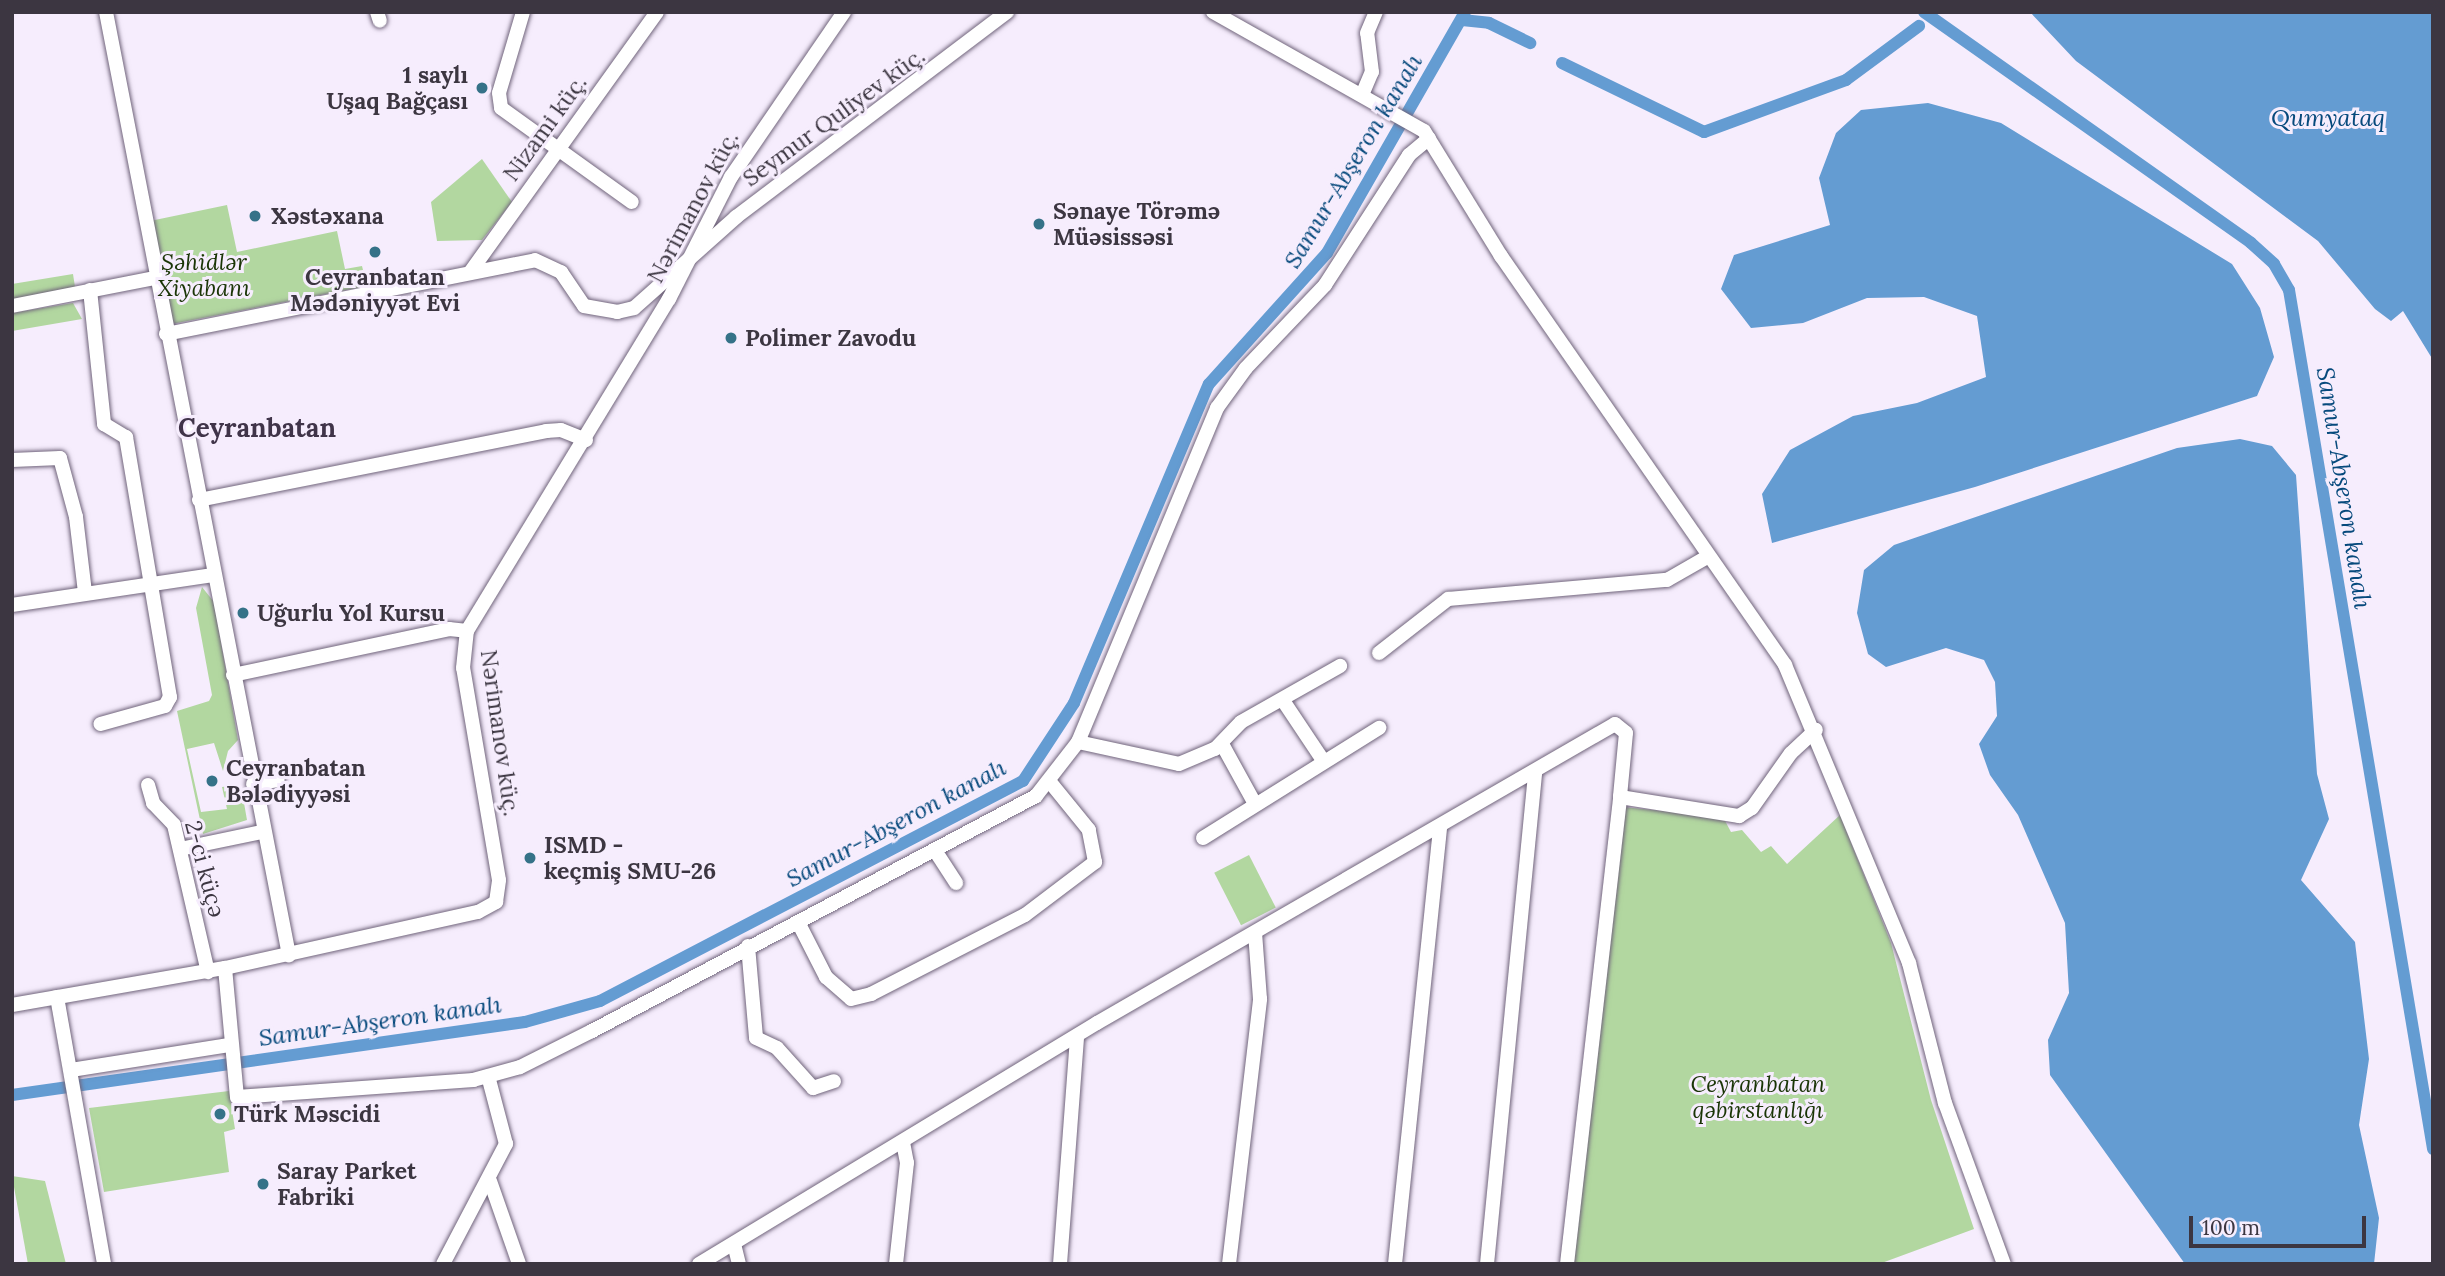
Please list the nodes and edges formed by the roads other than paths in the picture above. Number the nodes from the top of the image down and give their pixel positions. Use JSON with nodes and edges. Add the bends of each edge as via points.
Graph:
{"nodes":[{"id":1,"x":106,"y":12,"type":"edge"},
{"id":2,"x":523,"y":12,"type":"edge"},
{"id":3,"x":657,"y":12,"type":"edge"},
{"id":4,"x":844,"y":12,"type":"edge"},
{"id":5,"x":1007,"y":12,"type":"edge"},
{"id":6,"x":1213,"y":12,"type":"edge"},
{"id":7,"x":1376,"y":12,"type":"edge"},
{"id":8,"x":1362,"y":95,"type":"junction"},
{"id":9,"x":1429,"y":138,"type":"junction"},
{"id":10,"x":558,"y":149,"type":"junction"},
{"id":11,"x":632,"y":202,"type":"dead end"},
{"id":12,"x":689,"y":260,"type":"junction"},
{"id":13,"x":471,"y":271,"type":"junction"},
{"id":14,"x":155,"y":278,"type":"junction"},
{"id":15,"x":90,"y":290,"type":"junction"},
{"id":16,"x":12,"y":306,"type":"edge"},
{"id":17,"x":166,"y":334,"type":"junction"},
{"id":18,"x":586,"y":440,"type":"junction"},
{"id":19,"x":12,"y":460,"type":"edge"},
{"id":20,"x":199,"y":500,"type":"junction"},
{"id":21,"x":1707,"y":557,"type":"junction"},
{"id":22,"x":213,"y":575,"type":"junction"},
{"id":23,"x":150,"y":583,"type":"junction"},
{"id":24,"x":85,"y":593,"type":"junction"},
{"id":25,"x":12,"y":606,"type":"edge"},
{"id":26,"x":467,"y":631,"type":"junction"},
{"id":27,"x":1379,"y":653,"type":"dead end"},
{"id":28,"x":1340,"y":666,"type":"dead end"},
{"id":29,"x":233,"y":675,"type":"junction"},
{"id":30,"x":1284,"y":702,"type":"junction"},
{"id":31,"x":100,"y":724,"type":"dead end"},
{"id":32,"x":1379,"y":728,"type":"dead end"},
{"id":33,"x":1816,"y":730,"type":"junction"},
{"id":34,"x":1078,"y":742,"type":"junction"},
{"id":35,"x":1223,"y":744,"type":"junction"},
{"id":36,"x":1322,"y":759,"type":"junction"},
{"id":37,"x":1535,"y":772,"type":"junction"},
{"id":38,"x":278,"y":779,"type":"dead end"},
{"id":39,"x":1051,"y":782,"type":"junction"},
{"id":40,"x":253,"y":784,"type":"junction"},
{"id":41,"x":148,"y":785,"type":"dead end"},
{"id":42,"x":1619,"y":797,"type":"junction"},
{"id":43,"x":1254,"y":803,"type":"junction"},
{"id":44,"x":1440,"y":826,"type":"junction"},
{"id":45,"x":262,"y":832,"type":"junction"},
{"id":46,"x":1203,"y":838,"type":"dead end"},
{"id":47,"x":180,"y":849,"type":"junction"},
{"id":48,"x":936,"y":852,"type":"junction"},
{"id":49,"x":956,"y":883,"type":"dead end"},
{"id":50,"x":798,"y":922,"type":"junction"},
{"id":51,"x":1255,"y":933,"type":"junction"},
{"id":52,"x":748,"y":946,"type":"junction"},
{"id":53,"x":289,"y":955,"type":"junction"},
{"id":54,"x":225,"y":968,"type":"junction"},
{"id":55,"x":208,"y":972,"type":"junction"},
{"id":56,"x":57,"y":997,"type":"junction"},
{"id":57,"x":12,"y":1004,"type":"edge"},
{"id":58,"x":1077,"y":1037,"type":"junction"},
{"id":59,"x":229,"y":1045,"type":"junction"},
{"id":60,"x":71,"y":1071,"type":"junction"},
{"id":61,"x":488,"y":1076,"type":"junction"},
{"id":62,"x":834,"y":1080,"type":"dead end"},
{"id":63,"x":903,"y":1142,"type":"junction"},
{"id":64,"x":490,"y":1181,"type":"junction"},
{"id":65,"x":734,"y":1244,"type":"junction"},
{"id":66,"x":104,"y":1264,"type":"edge"},
{"id":67,"x":443,"y":1264,"type":"edge"},
{"id":68,"x":519,"y":1264,"type":"edge"},
{"id":69,"x":699,"y":1264,"type":"edge"},
{"id":70,"x":739,"y":1264,"type":"edge"},
{"id":71,"x":896,"y":1264,"type":"edge"},
{"id":72,"x":1060,"y":1264,"type":"edge"},
{"id":73,"x":1229,"y":1264,"type":"edge"},
{"id":74,"x":1395,"y":1264,"type":"edge"},
{"id":75,"x":1487,"y":1264,"type":"edge"},
{"id":76,"x":1567,"y":1264,"type":"edge"},
{"id":77,"x":2004,"y":1264,"type":"edge"}],
"edges":[{"from":1,"to":14,"type":"street"},
{"from":2,"to":10,"type":"street","via":[[499,103],[507,114]]},
{"from":3,"to":10,"type":"street","name":"Nizami küç."},
{"from":4,"to":12,"type":"street","name":"Nərimanov küç.","via":[[748,149]]},
{"from":5,"to":12,"type":"street","name":"Seymur Quliyev küç.","via":[[736,217]]},
{"from":6,"to":8,"type":"street"},
{"from":7,"to":8,"type":"street","via":[[1367,33],[1373,72]]},
{"from":8,"to":9,"type":"street","via":[[1417,125]]},
{"from":9,"to":21,"type":"street","via":[[1500,256]]},
{"from":9,"to":34,"type":"street","via":[[1409,155],[1325,285],[1246,368],[1217,408]]},
{"from":10,"to":11,"type":"street"},
{"from":10,"to":13,"type":"street","name":"Nizami küç."},
{"from":12,"to":13,"type":"street","via":[[646,300],[618,312],[584,306],[550,264],[535,260]]},
{"from":12,"to":18,"type":"street","name":"Nərimanov küç."},
{"from":13,"to":17,"type":"street"},
{"from":14,"to":15,"type":"street"},
{"from":14,"to":17,"type":"street"},
{"from":15,"to":16,"type":"street"},
{"from":15,"to":23,"type":"street","via":[[104,424],[126,437]]},
{"from":17,"to":20,"type":"street"},
{"from":18,"to":20,"type":"street","via":[[561,430],[546,431]]},
{"from":18,"to":26,"type":"street","name":"Nərimanov küç."},
{"from":19,"to":24,"type":"street","via":[[60,458],[76,517]]},
{"from":20,"to":22,"type":"street"},
{"from":21,"to":27,"type":"street","via":[[1667,580],[1448,599]]},
{"from":21,"to":33,"type":"street","via":[[1786,665]]},
{"from":22,"to":23,"type":"street"},
{"from":22,"to":29,"type":"street"},
{"from":23,"to":24,"type":"street"},
{"from":23,"to":31,"type":"street","via":[[169,703]]},
{"from":24,"to":25,"type":"street"},
{"from":26,"to":29,"type":"street","via":[[449,629]]},
{"from":26,"to":53,"type":"street","name":"Nərimanov küç.","via":[[463,667],[499,880],[496,902],[478,912]]},
{"from":28,"to":30,"type":"street"},
{"from":29,"to":40,"type":"street"},
{"from":30,"to":35,"type":"street","via":[[1241,722]]},
{"from":30,"to":36,"type":"street"},
{"from":32,"to":36,"type":"street"},
{"from":33,"to":42,"type":"street","via":[[1791,753],[1752,808],[1739,816]]},
{"from":33,"to":77,"type":"street","via":[[1909,963],[1945,1103]]},
{"from":34,"to":35,"type":"street","via":[[1169,765]]},
{"from":34,"to":39,"type":"street"},
{"from":35,"to":43,"type":"street"},
{"from":36,"to":43,"type":"street"},
{"from":37,"to":42,"type":"street","via":[[1604,728],[1622,726],[1626,733]]},
{"from":37,"to":44,"type":"street"},
{"from":37,"to":75,"type":"street"},
{"from":38,"to":40,"type":"street"},
{"from":39,"to":48,"type":"street","via":[[1014,810]]},
{"from":39,"to":50,"type":"street","via":[[1089,830],[1095,862],[1025,915],[871,994],[851,999],[826,977]]},
{"from":40,"to":45,"type":"street"},
{"from":41,"to":47,"type":"street","name":"2-ci küçə","via":[[153,803],[174,825]]},
{"from":42,"to":76,"type":"street"},
{"from":43,"to":46,"type":"street"},
{"from":44,"to":51,"type":"street"},
{"from":44,"to":74,"type":"street"},
{"from":45,"to":47,"type":"street"},
{"from":45,"to":53,"type":"street"},
{"from":47,"to":55,"type":"street","name":"2-ci küçə"},
{"from":48,"to":49,"type":"street"},
{"from":48,"to":50,"type":"street"},
{"from":50,"to":52,"type":"street"},
{"from":51,"to":58,"type":"street"},
{"from":51,"to":73,"type":"street","via":[[1260,999]]},
{"from":52,"to":61,"type":"street","via":[[520,1067]]},
{"from":52,"to":62,"type":"street","via":[[756,1038],[777,1048],[813,1088]]},
{"from":53,"to":54,"type":"street","name":"Nərimanov küç."},
{"from":54,"to":55,"type":"street","name":"Nərimanov küç."},
{"from":54,"to":59,"type":"street"},
{"from":55,"to":56,"type":"street","name":"Nərimanov küç."},
{"from":56,"to":57,"type":"street","name":"Nərimanov küç."},
{"from":56,"to":60,"type":"street"},
{"from":58,"to":63,"type":"street"},
{"from":58,"to":72,"type":"street"},
{"from":59,"to":60,"type":"street"},
{"from":59,"to":61,"type":"street","via":[[237,1097]]},
{"from":60,"to":66,"type":"street"},
{"from":61,"to":64,"type":"street","via":[[506,1144]]},
{"from":63,"to":65,"type":"street"},
{"from":63,"to":71,"type":"street","via":[[907,1163]]},
{"from":64,"to":67,"type":"street"},
{"from":64,"to":68,"type":"street"},
{"from":65,"to":69,"type":"street"},
{"from":65,"to":70,"type":"street"}]}
